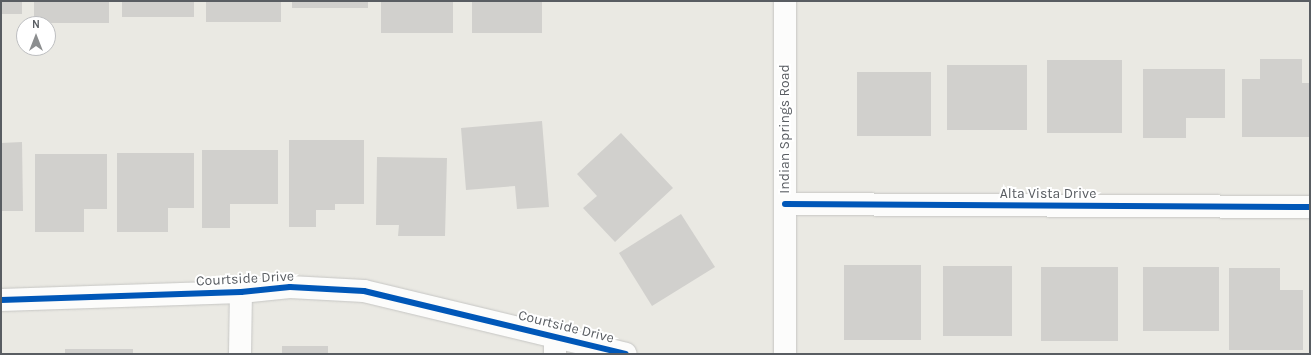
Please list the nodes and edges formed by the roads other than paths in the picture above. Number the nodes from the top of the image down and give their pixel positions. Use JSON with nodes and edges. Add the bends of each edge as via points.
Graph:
{"nodes":[{"id":1,"x":785,"y":1,"type":"edge"},
{"id":2,"x":785,"y":204,"type":"junction"},
{"id":3,"x":1310,"y":207,"type":"edge"},
{"id":4,"x":241,"y":292,"type":"junction"},
{"id":5,"x":1,"y":300,"type":"edge"},
{"id":6,"x":555,"y":345,"type":"edge"},
{"id":7,"x":240,"y":354,"type":"edge"},
{"id":8,"x":626,"y":354,"type":"edge"},
{"id":9,"x":785,"y":354,"type":"edge"}],
"edges":[{"from":1,"to":2,"type":"street","name":"Indian Springs Road"},
{"from":2,"to":3,"type":"street","name":"Alta Vista Drive"},
{"from":2,"to":9,"type":"street","name":"Indian Springs Road"},
{"from":4,"to":5,"type":"street","name":"Courtside Drive"},
{"from":4,"to":6,"type":"street","name":"Courtside Drive","via":[[290,287],[364,291]]},
{"from":4,"to":7,"type":"street"},
{"from":6,"to":8,"type":"street","name":"Courtside Drive"}]}
